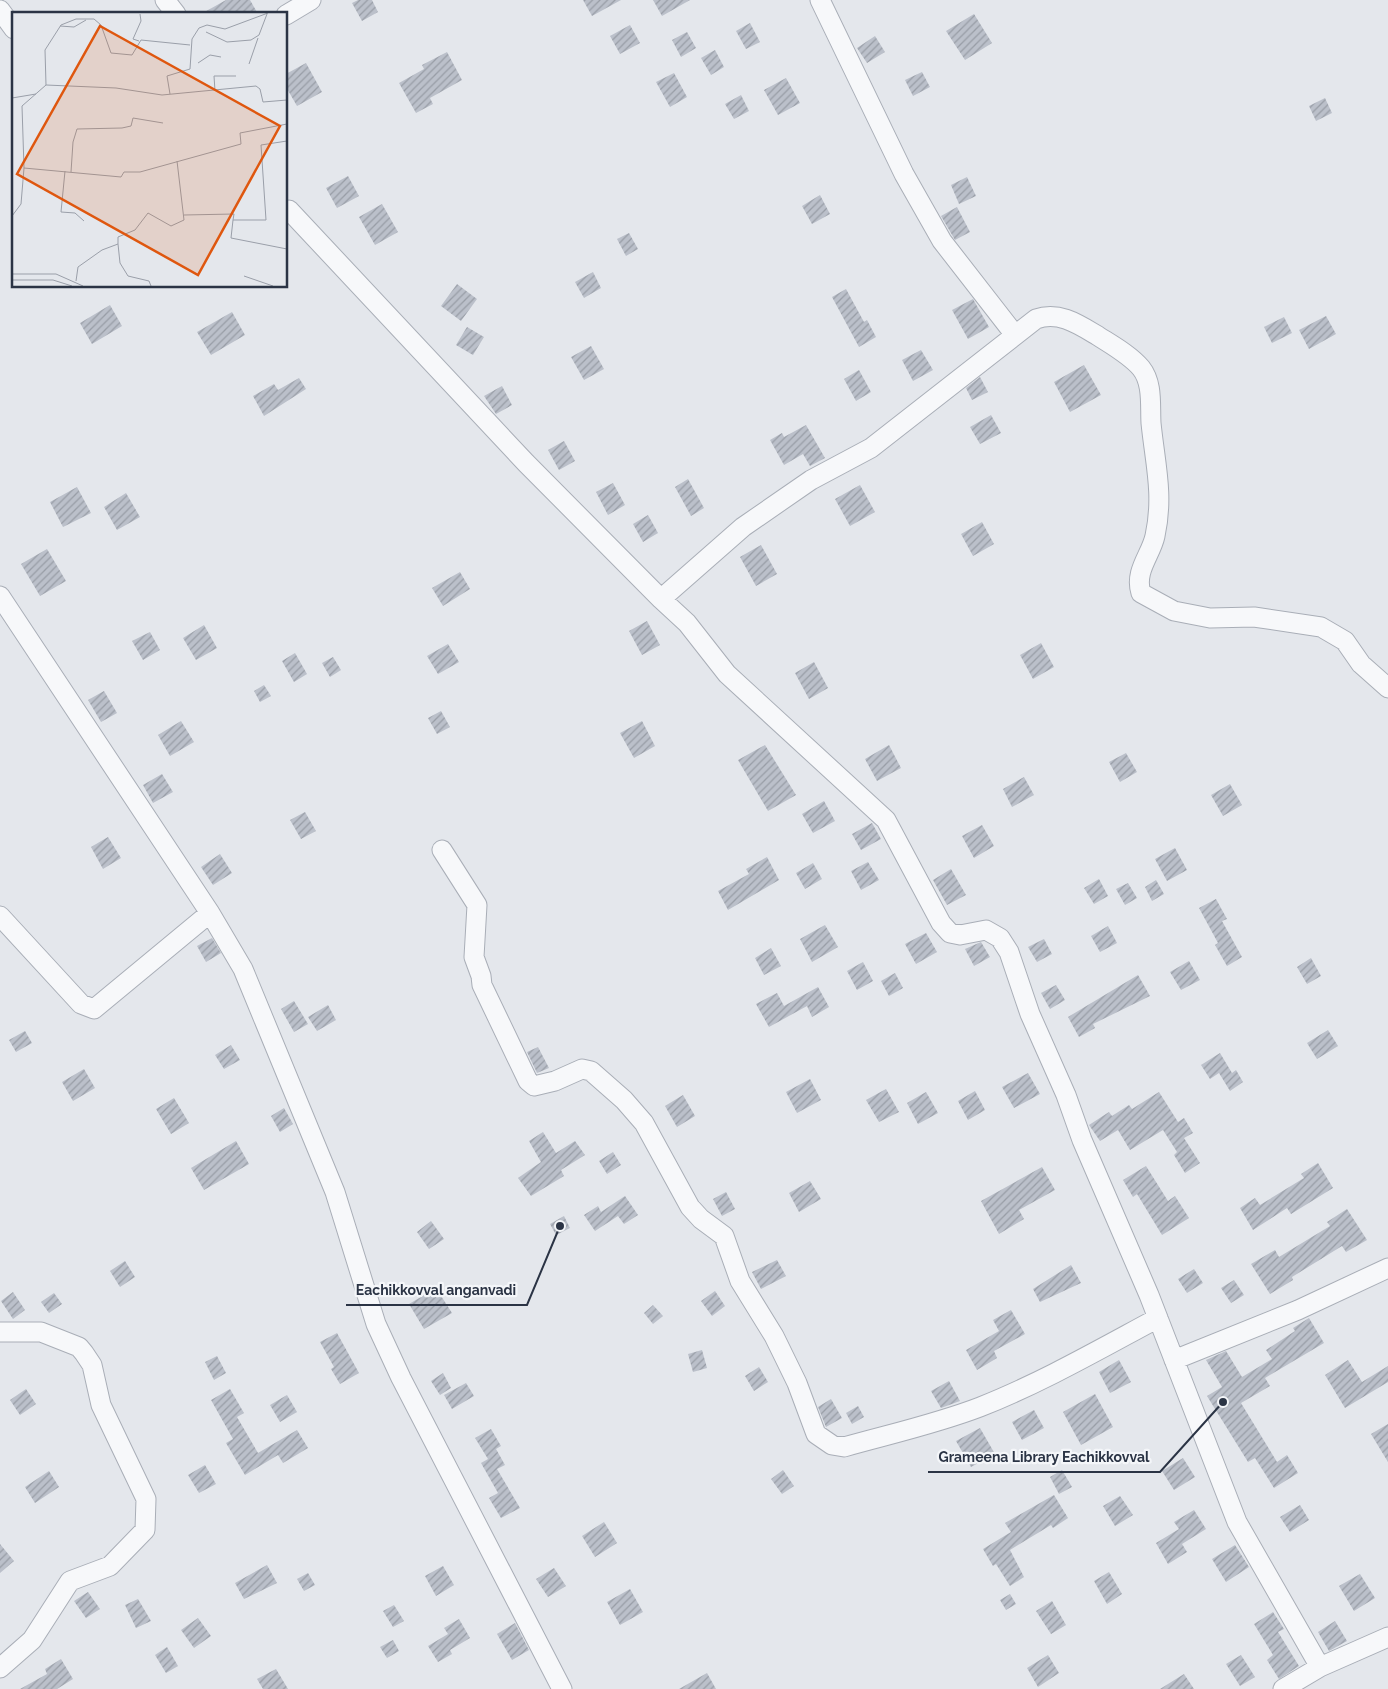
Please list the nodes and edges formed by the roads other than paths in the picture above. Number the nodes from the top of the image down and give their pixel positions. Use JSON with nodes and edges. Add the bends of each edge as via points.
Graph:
{"nodes":[{"id":1,"x":165,"y":0,"type":"edge"},
{"id":2,"x":311,"y":0,"type":"edge"},
{"id":3,"x":820,"y":0,"type":"edge"},
{"id":4,"x":0,"y":10,"type":"edge"},
{"id":5,"x":174,"y":12,"type":"edge"},
{"id":6,"x":288,"y":14,"type":"edge"},
{"id":7,"x":12,"y":27,"type":"edge"},
{"id":8,"x":288,"y":211,"type":"edge"},
{"id":9,"x":1015,"y":335,"type":"junction"},
{"id":10,"x":661,"y":599,"type":"junction"},
{"id":11,"x":2,"y":603,"type":"edge"},
{"id":12,"x":1388,"y":688,"type":"edge"},
{"id":13,"x":442,"y":850,"type":"dead end"},
{"id":14,"x":210,"y":913,"type":"junction"},
{"id":15,"x":0,"y":916,"type":"edge"},
{"id":16,"x":1388,"y":1268,"type":"edge"},
{"id":17,"x":1158,"y":1318,"type":"junction"},
{"id":18,"x":0,"y":1332,"type":"edge"},
{"id":19,"x":1174,"y":1360,"type":"junction"},
{"id":20,"x":1388,"y":1636,"type":"edge"},
{"id":21,"x":1320,"y":1667,"type":"junction"},
{"id":22,"x":0,"y":1668,"type":"edge"},
{"id":23,"x":562,"y":1689,"type":"edge"},
{"id":24,"x":1283,"y":1689,"type":"edge"}],
"edges":[{"from":1,"to":5,"type":"street"},
{"from":2,"to":6,"type":"street"},
{"from":3,"to":9,"type":"street","via":[[904,174],[942,241]]},
{"from":4,"to":7,"type":"street"},
{"from":8,"to":10,"type":"street","via":[[526,463]]},
{"from":9,"to":10,"type":"street","via":[[871,448],[812,480],[743,527]]},
{"from":9,"to":12,"type":"street","via":[[1036,319],[1048,315],[1076,323],[1117,348],[1141,368],[1149,386],[1160,492],[1154,539],[1138,586],[1140,593],[1183,613],[1210,618],[1254,616],[1321,627],[1345,642],[1362,664]]},
{"from":10,"to":17,"type":"street","via":[[687,622],[727,674],[886,820],[950,933],[960,935],[986,930],[1000,938],[1009,952],[1030,1014]]},
{"from":11,"to":14,"type":"street"},
{"from":13,"to":17,"type":"street","via":[[477,905],[474,957],[482,985],[528,1082],[534,1086],[544,1085],[582,1069],[592,1071],[644,1123],[690,1207],[724,1236],[740,1281],[774,1336],[797,1383],[812,1426],[824,1440],[844,1447],[947,1419],[1047,1376]]},
{"from":14,"to":15,"type":"street","via":[[94,1009],[81,1004]]},
{"from":14,"to":23,"type":"street","via":[[243,969],[335,1192],[376,1324]]},
{"from":16,"to":19,"type":"street","via":[[1298,1310]]},
{"from":17,"to":19,"type":"street"},
{"from":18,"to":22,"type":"street","via":[[41,1332],[79,1347],[92,1365],[101,1405],[146,1500],[145,1530],[110,1566],[70,1580],[32,1640]]},
{"from":19,"to":21,"type":"street","via":[[1237,1522]]},
{"from":20,"to":21,"type":"street"},
{"from":21,"to":24,"type":"street"}]}
